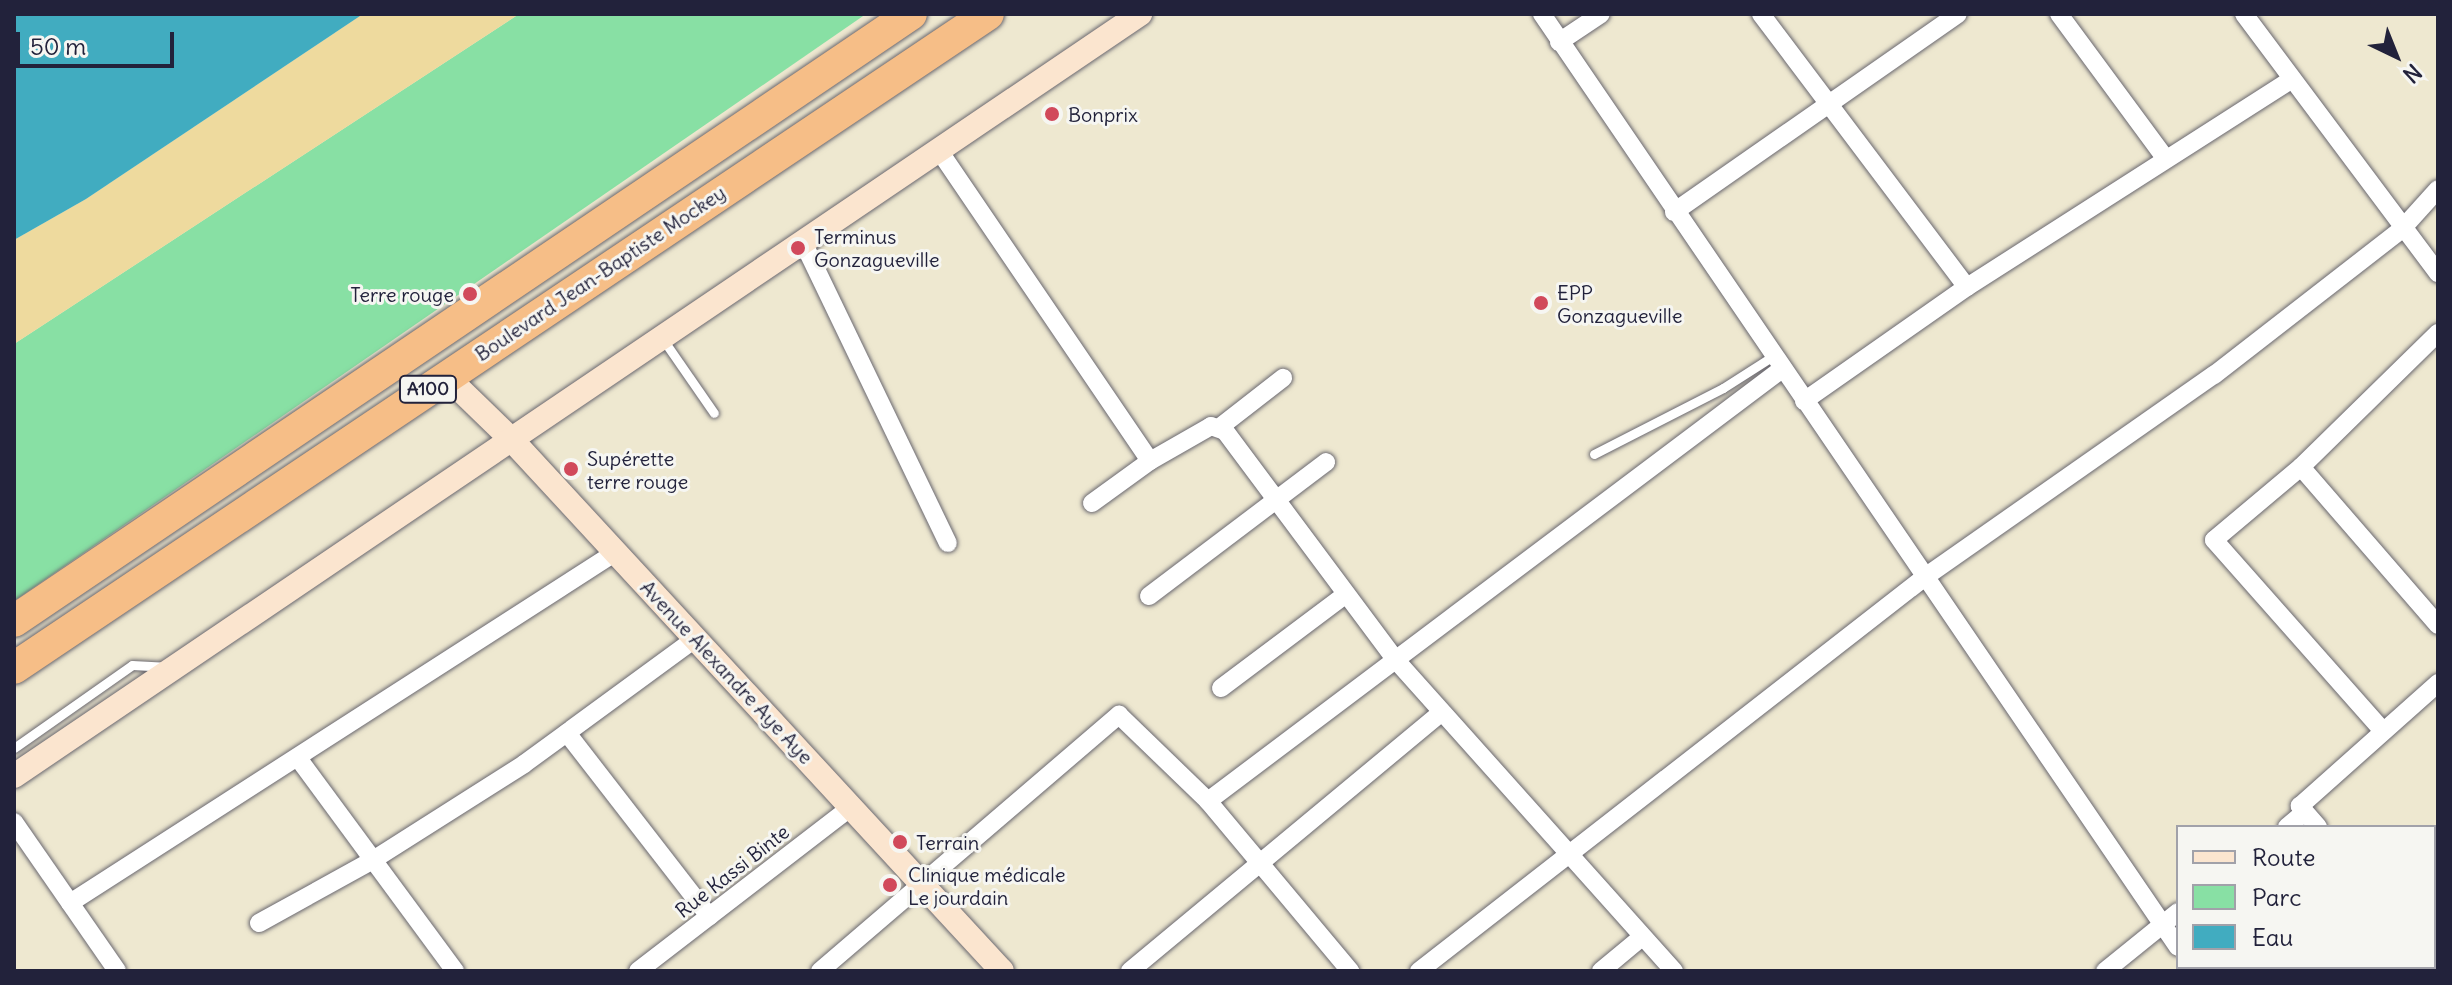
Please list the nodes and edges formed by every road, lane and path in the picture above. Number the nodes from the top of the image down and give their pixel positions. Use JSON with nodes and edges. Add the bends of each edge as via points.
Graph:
{"nodes":[{"id":1,"x":911,"y":14,"type":"edge"},
{"id":2,"x":988,"y":14,"type":"edge"},
{"id":3,"x":1140,"y":14,"type":"edge"},
{"id":4,"x":1542,"y":14,"type":"edge"},
{"id":5,"x":1601,"y":14,"type":"edge"},
{"id":6,"x":1761,"y":14,"type":"edge"},
{"id":7,"x":1958,"y":14,"type":"edge"},
{"id":8,"x":2059,"y":14,"type":"edge"},
{"id":9,"x":2244,"y":14,"type":"edge"},
{"id":10,"x":1559,"y":42,"type":"junction"},
{"id":11,"x":2291,"y":80,"type":"junction"},
{"id":12,"x":1826,"y":107,"type":"junction"},
{"id":13,"x":938,"y":149,"type":"junction"},
{"id":14,"x":2166,"y":159,"type":"junction"},
{"id":15,"x":2438,"y":189,"type":"edge"},
{"id":16,"x":1674,"y":212,"type":"junction"},
{"id":17,"x":2401,"y":230,"type":"junction"},
{"id":18,"x":803,"y":242,"type":"junction"},
{"id":19,"x":2438,"y":273,"type":"edge"},
{"id":20,"x":1967,"y":287,"type":"junction"},
{"id":21,"x":2438,"y":333,"type":"edge"},
{"id":22,"x":662,"y":338,"type":"junction"},
{"id":23,"x":1777,"y":362,"type":"junction"},
{"id":24,"x":447,"y":377,"type":"junction"},
{"id":25,"x":1283,"y":378,"type":"dead end"},
{"id":26,"x":1804,"y":401,"type":"junction"},
{"id":27,"x":714,"y":413,"type":"dead end"},
{"id":28,"x":1220,"y":427,"type":"junction"},
{"id":29,"x":510,"y":438,"type":"junction"},
{"id":30,"x":1594,"y":454,"type":"dead end"},
{"id":31,"x":1150,"y":461,"type":"junction"},
{"id":32,"x":1326,"y":462,"type":"dead end"},
{"id":33,"x":2301,"y":467,"type":"junction"},
{"id":34,"x":1275,"y":498,"type":"junction"},
{"id":35,"x":1092,"y":503,"type":"dead end"},
{"id":36,"x":948,"y":543,"type":"dead end"},
{"id":37,"x":616,"y":552,"type":"junction"},
{"id":38,"x":1925,"y":577,"type":"junction"},
{"id":39,"x":1346,"y":594,"type":"junction"},
{"id":40,"x":1149,"y":596,"type":"dead end"},
{"id":41,"x":14,"y":621,"type":"edge"},
{"id":42,"x":2438,"y":625,"type":"edge"},
{"id":43,"x":695,"y":639,"type":"junction"},
{"id":44,"x":1394,"y":658,"type":"junction"},
{"id":45,"x":14,"y":668,"type":"edge"},
{"id":46,"x":172,"y":668,"type":"junction"},
{"id":47,"x":2438,"y":683,"type":"edge"},
{"id":48,"x":1221,"y":688,"type":"dead end"},
{"id":49,"x":1441,"y":713,"type":"junction"},
{"id":50,"x":2383,"y":731,"type":"junction"},
{"id":51,"x":567,"y":733,"type":"junction"},
{"id":52,"x":14,"y":748,"type":"edge"},
{"id":53,"x":298,"y":758,"type":"junction"},
{"id":54,"x":14,"y":776,"type":"edge"},
{"id":55,"x":1208,"y":801,"type":"junction"},
{"id":56,"x":852,"y":806,"type":"junction"},
{"id":57,"x":2305,"y":812,"type":"junction"},
{"id":58,"x":14,"y":822,"type":"edge"},
{"id":59,"x":2289,"y":825,"type":"edge"},
{"id":60,"x":2316,"y":825,"type":"edge"},
{"id":61,"x":1566,"y":856,"type":"junction"},
{"id":62,"x":373,"y":860,"type":"junction"},
{"id":63,"x":1257,"y":864,"type":"junction"},
{"id":64,"x":921,"y":881,"type":"junction"},
{"id":65,"x":70,"y":903,"type":"junction"},
{"id":66,"x":2176,"y":914,"type":"edge"},
{"id":67,"x":709,"y":916,"type":"junction"},
{"id":68,"x":259,"y":923,"type":"dead end"},
{"id":69,"x":2163,"y":924,"type":"junction"},
{"id":70,"x":1642,"y":937,"type":"junction"},
{"id":71,"x":2176,"y":944,"type":"edge"},
{"id":72,"x":117,"y":971,"type":"edge"},
{"id":73,"x":455,"y":971,"type":"edge"},
{"id":74,"x":638,"y":971,"type":"edge"},
{"id":75,"x":820,"y":971,"type":"edge"},
{"id":76,"x":1002,"y":971,"type":"edge"},
{"id":77,"x":1130,"y":971,"type":"edge"},
{"id":78,"x":1350,"y":971,"type":"edge"},
{"id":79,"x":1419,"y":971,"type":"edge"},
{"id":80,"x":1601,"y":971,"type":"edge"},
{"id":81,"x":1674,"y":971,"type":"edge"},
{"id":82,"x":2105,"y":971,"type":"edge"}],
"edges":[{"from":1,"to":41,"type":"highway","name":"Boulevard Jean-Baptiste Mockey","number":"A100"},
{"from":2,"to":24,"type":"highway","name":"Boulevard Jean-Baptiste Mockey","number":"A100"},
{"from":3,"to":13,"type":"street"},
{"from":4,"to":10,"type":"street"},
{"from":5,"to":10,"type":"street"},
{"from":6,"to":12,"type":"street"},
{"from":7,"to":12,"type":"street"},
{"from":8,"to":14,"type":"street"},
{"from":9,"to":11,"type":"street"},
{"from":10,"to":16,"type":"street"},
{"from":11,"to":14,"type":"street"},
{"from":11,"to":17,"type":"street"},
{"from":12,"to":16,"type":"street"},
{"from":12,"to":20,"type":"street"},
{"from":13,"to":18,"type":"street"},
{"from":13,"to":31,"type":"street"},
{"from":14,"to":20,"type":"street"},
{"from":15,"to":17,"type":"street"},
{"from":16,"to":23,"type":"street"},
{"from":17,"to":19,"type":"street"},
{"from":17,"to":38,"type":"street","via":[[2214,375]]},
{"from":18,"to":22,"type":"street"},
{"from":18,"to":36,"type":"street"},
{"from":20,"to":26,"type":"street"},
{"from":21,"to":33,"type":"street"},
{"from":22,"to":27,"type":"lane"},
{"from":22,"to":29,"type":"street"},
{"from":23,"to":26,"type":"street"},
{"from":23,"to":30,"type":"lane"},
{"from":23,"to":44,"type":"street"},
{"from":24,"to":29,"type":"street","name":"Avenue Alexandre Aye Aye"},
{"from":24,"to":45,"type":"highway","name":"Boulevard Jean-Baptiste Mockey","number":"A100"},
{"from":25,"to":28,"type":"street"},
{"from":26,"to":38,"type":"street"},
{"from":28,"to":31,"type":"street","via":[[1211,426]]},
{"from":28,"to":34,"type":"street"},
{"from":29,"to":37,"type":"street","name":"Avenue Alexandre Aye Aye"},
{"from":29,"to":46,"type":"street"},
{"from":31,"to":35,"type":"street"},
{"from":32,"to":34,"type":"street"},
{"from":33,"to":42,"type":"street"},
{"from":33,"to":50,"type":"street","via":[[2214,540]]},
{"from":34,"to":39,"type":"street"},
{"from":34,"to":40,"type":"street"},
{"from":37,"to":43,"type":"street","name":"Avenue Alexandre Aye Aye"},
{"from":37,"to":53,"type":"street"},
{"from":38,"to":61,"type":"street"},
{"from":38,"to":69,"type":"street"},
{"from":39,"to":44,"type":"street"},
{"from":39,"to":48,"type":"street"},
{"from":43,"to":51,"type":"street"},
{"from":43,"to":56,"type":"street","name":"Avenue Alexandre Aye Aye"},
{"from":44,"to":49,"type":"street"},
{"from":44,"to":55,"type":"street"},
{"from":46,"to":52,"type":"lane","via":[[132,665]]},
{"from":46,"to":54,"type":"street"},
{"from":47,"to":50,"type":"street"},
{"from":49,"to":61,"type":"street"},
{"from":49,"to":63,"type":"street"},
{"from":50,"to":57,"type":"street","via":[[2300,806]]},
{"from":51,"to":62,"type":"street"},
{"from":51,"to":67,"type":"street"},
{"from":53,"to":62,"type":"street"},
{"from":53,"to":65,"type":"street"},
{"from":55,"to":63,"type":"street"},
{"from":55,"to":64,"type":"street","via":[[1119,715]]},
{"from":56,"to":64,"type":"street","name":"Avenue Alexandre Aye Aye"},
{"from":56,"to":67,"type":"street","name":"Rue Kassi Binte"},
{"from":57,"to":59,"type":"street"},
{"from":57,"to":60,"type":"street"},
{"from":58,"to":65,"type":"street"},
{"from":61,"to":70,"type":"street"},
{"from":61,"to":79,"type":"street"},
{"from":62,"to":68,"type":"street"},
{"from":62,"to":73,"type":"street"},
{"from":63,"to":77,"type":"street"},
{"from":63,"to":78,"type":"street"},
{"from":64,"to":75,"type":"street"},
{"from":64,"to":76,"type":"street","name":"Avenue Alexandre Aye Aye"},
{"from":65,"to":72,"type":"street"},
{"from":66,"to":69,"type":"street"},
{"from":67,"to":74,"type":"street","name":"Rue Kassi Binte"},
{"from":69,"to":71,"type":"street"},
{"from":69,"to":82,"type":"street"},
{"from":70,"to":80,"type":"street"},
{"from":70,"to":81,"type":"street"}]}
